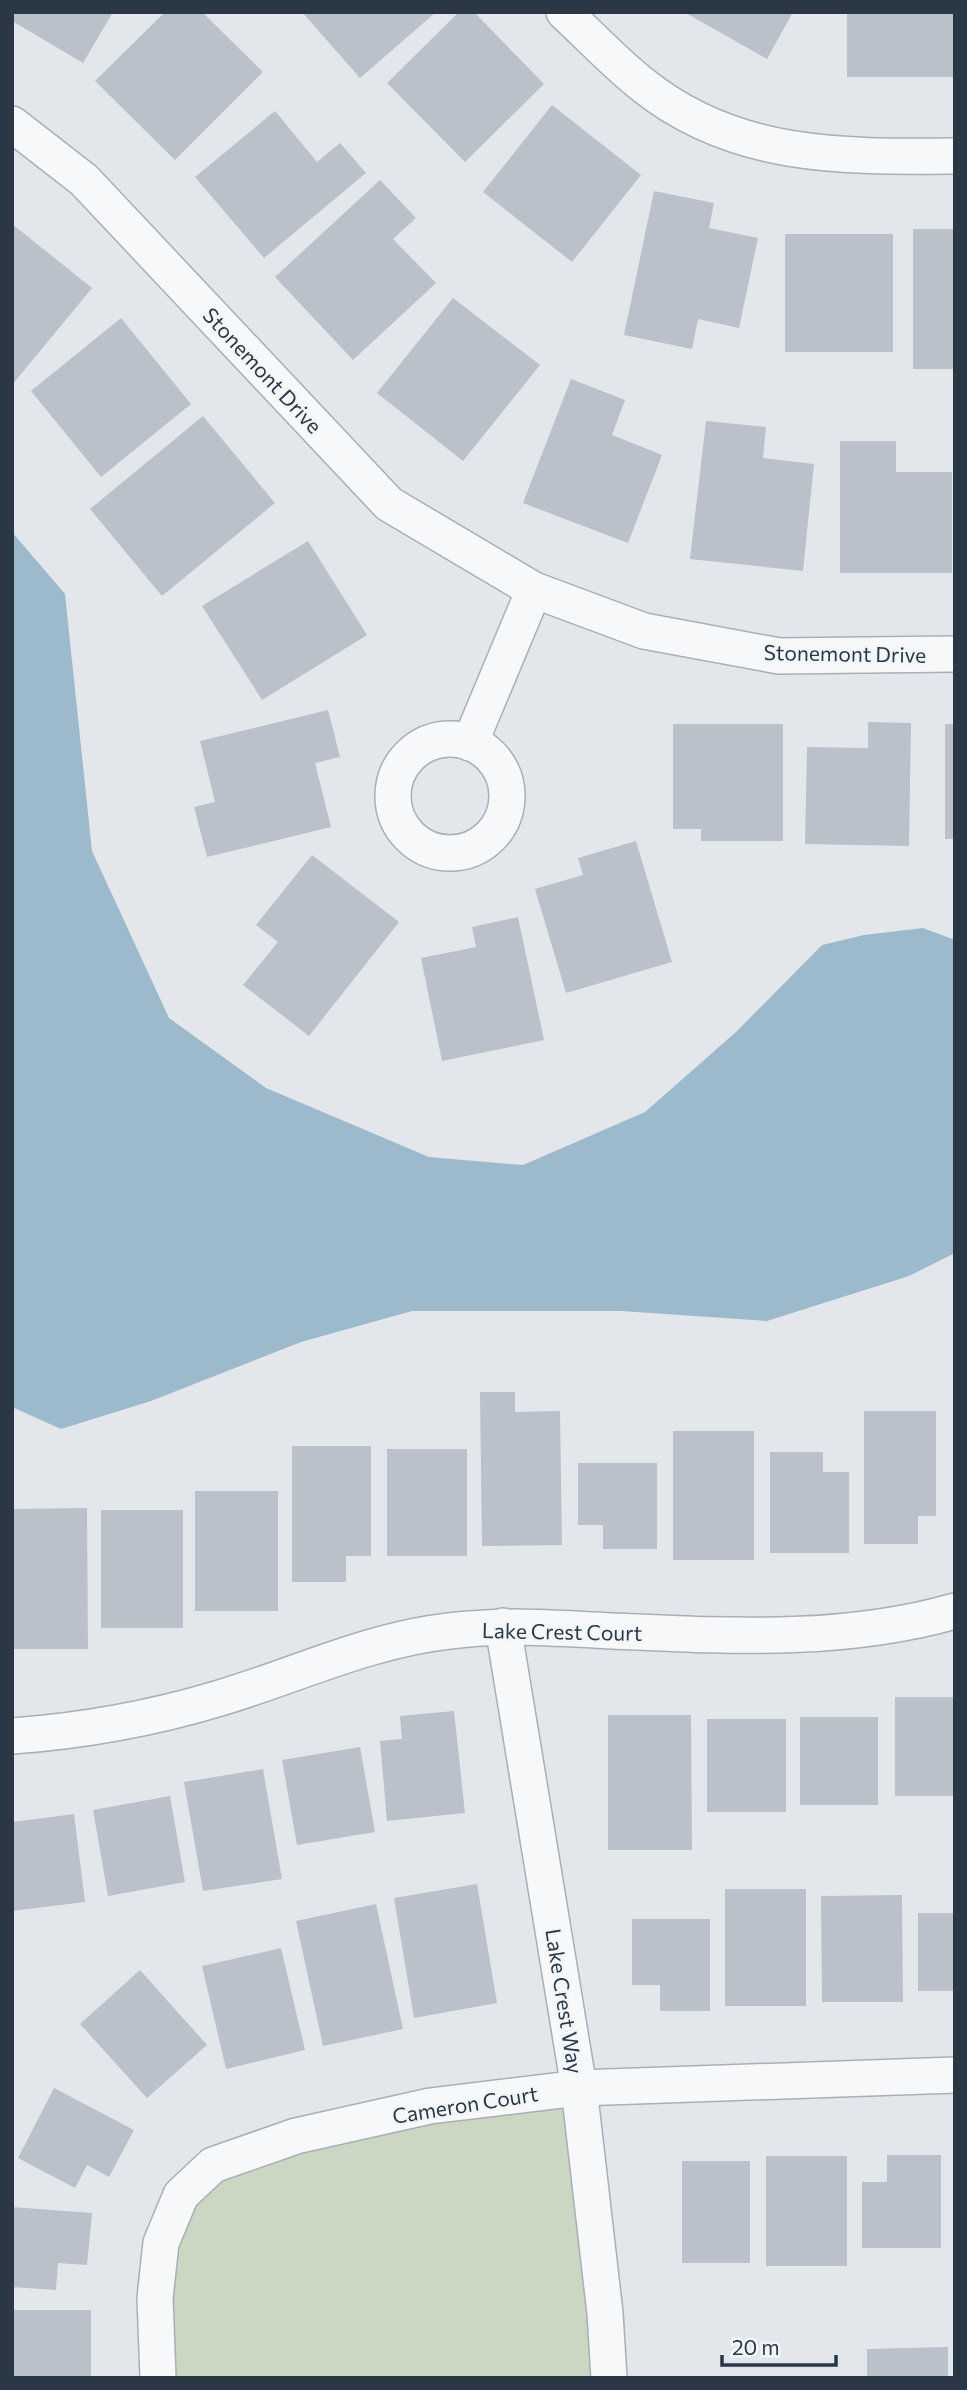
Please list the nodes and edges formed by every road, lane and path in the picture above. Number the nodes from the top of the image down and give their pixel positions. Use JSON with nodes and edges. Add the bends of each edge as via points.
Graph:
{"nodes":[{"id":1,"x":564,"y":12,"type":"edge"},
{"id":2,"x":12,"y":124,"type":"edge"},
{"id":3,"x":955,"y":156,"type":"edge"},
{"id":4,"x":534,"y":590,"type":"junction"},
{"id":5,"x":955,"y":654,"type":"edge"},
{"id":6,"x":470,"y":743,"type":"dead end"},
{"id":7,"x":955,"y":1611,"type":"edge"},
{"id":8,"x":503,"y":1626,"type":"junction"},
{"id":9,"x":12,"y":1736,"type":"edge"},
{"id":10,"x":955,"y":2075,"type":"edge"},
{"id":11,"x":579,"y":2088,"type":"junction"},
{"id":12,"x":158,"y":2378,"type":"edge"},
{"id":13,"x":609,"y":2378,"type":"edge"}],
"edges":[{"from":1,"to":3,"type":"street","via":[[643,86],[691,117],[744,139],[810,153]]},
{"from":2,"to":4,"type":"street","name":"Stonemont Drive","via":[[84,180],[389,504]]},
{"from":4,"to":5,"type":"street","name":"Stonemont Drive","via":[[644,631],[779,656]]},
{"from":4,"to":6,"type":"street"},
{"from":7,"to":8,"type":"street","name":"Lake Crest Court","via":[[880,1628],[786,1636]]},
{"from":8,"to":9,"type":"street","name":"Lake Crest Court","via":[[397,1640],[168,1711]]},
{"from":8,"to":11,"type":"street","name":"Lake Crest Way"},
{"from":10,"to":11,"type":"street","name":"Cameron Court"},
{"from":11,"to":12,"type":"street","name":"Cameron Court","via":[[430,2106],[296,2136],[213,2165],[181,2195],[161,2243],[155,2298]]},
{"from":11,"to":13,"type":"street","name":"Lake Crest Way","via":[[606,2312]]}]}
